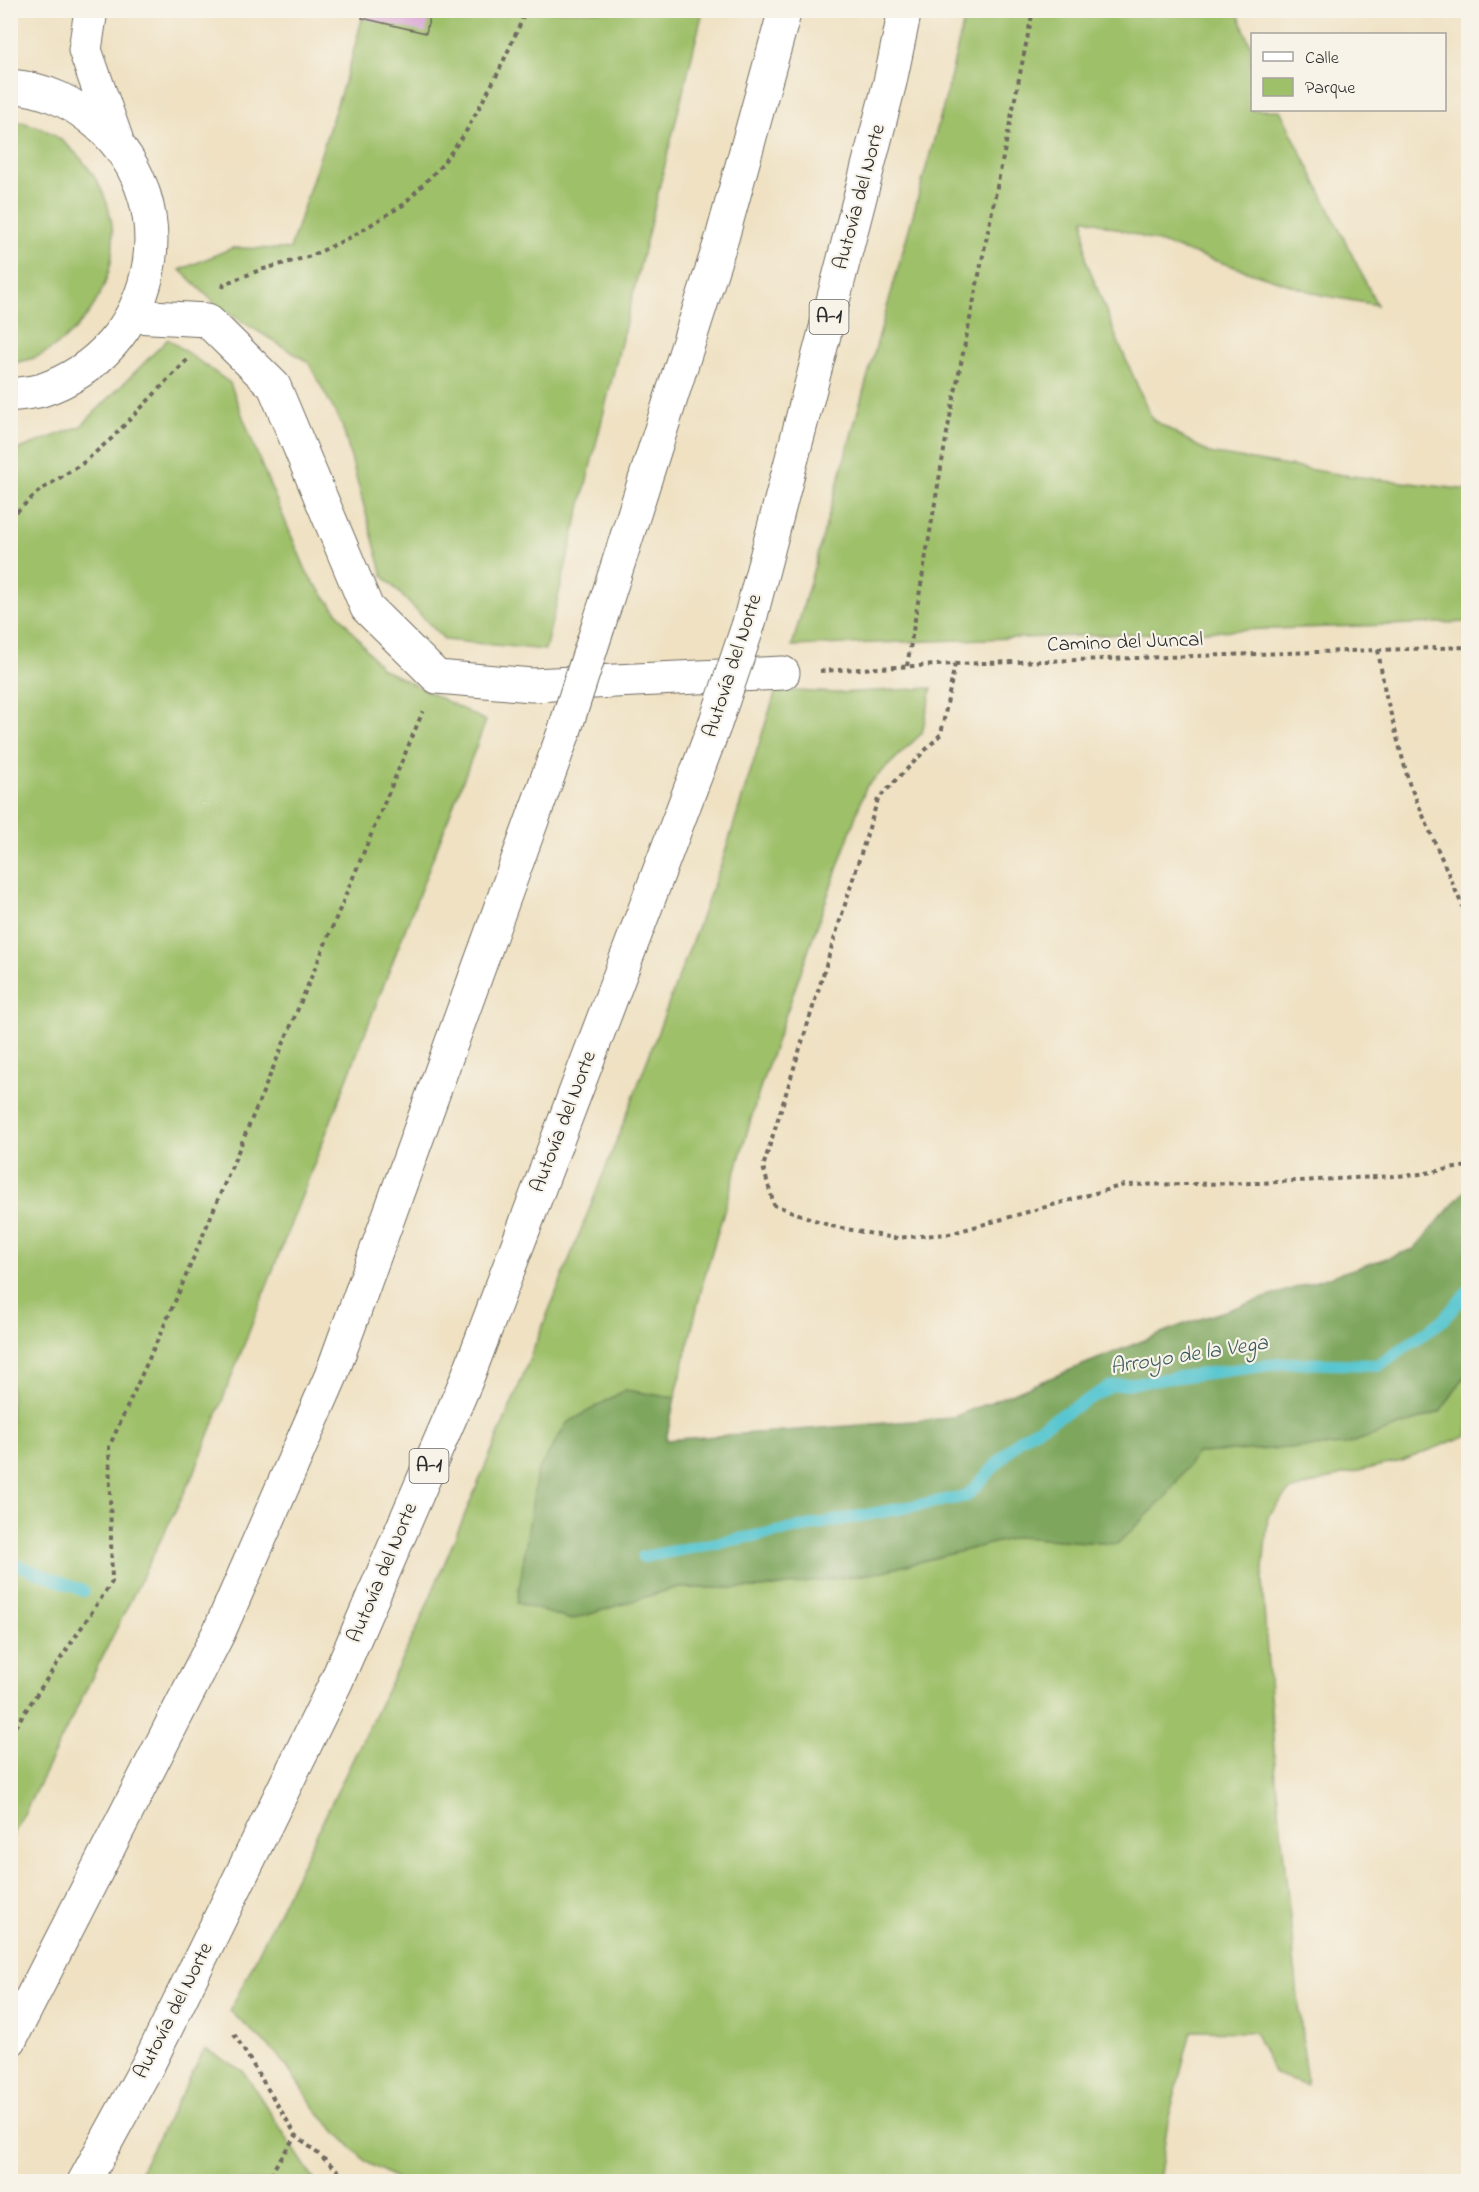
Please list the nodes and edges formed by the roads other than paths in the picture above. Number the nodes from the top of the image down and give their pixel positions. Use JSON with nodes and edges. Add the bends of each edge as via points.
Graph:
{"nodes":[{"id":1,"x":91,"y":10,"type":"edge"},
{"id":2,"x":785,"y":10,"type":"edge"},
{"id":3,"x":905,"y":10,"type":"edge"},
{"id":4,"x":10,"y":86,"type":"edge"},
{"id":5,"x":118,"y":142,"type":"junction"},
{"id":6,"x":133,"y":316,"type":"junction"},
{"id":7,"x":26,"y":393,"type":"edge"},
{"id":8,"x":10,"y":413,"type":"edge"},
{"id":9,"x":783,"y":673,"type":"road end"},
{"id":10,"x":10,"y":2040,"type":"edge"},
{"id":11,"x":84,"y":2181,"type":"edge"}],
"edges":[{"from":1,"to":5,"type":"main road","via":[[85,50]]},
{"from":2,"to":10,"type":"main road","bridge":true,"via":[[722,238],[564,732],[332,1376],[219,1632]]},
{"from":3,"to":11,"type":"main road","name":"Autovía del Norte","number":"A-1","bridge":true,"via":[[890,82],[748,623],[715,724],[466,1381],[346,1660],[150,2061]]},
{"from":4,"to":5,"type":"main road","via":[[34,88],[80,108]]},
{"from":5,"to":6,"type":"main road","via":[[141,181],[151,225],[149,272]]},
{"from":6,"to":7,"type":"main road","via":[[109,349],[77,374]]},
{"from":6,"to":9,"type":"main road","via":[[207,320],[274,386],[367,608],[437,677],[532,685]]},
{"from":7,"to":8,"type":"main road"}]}
